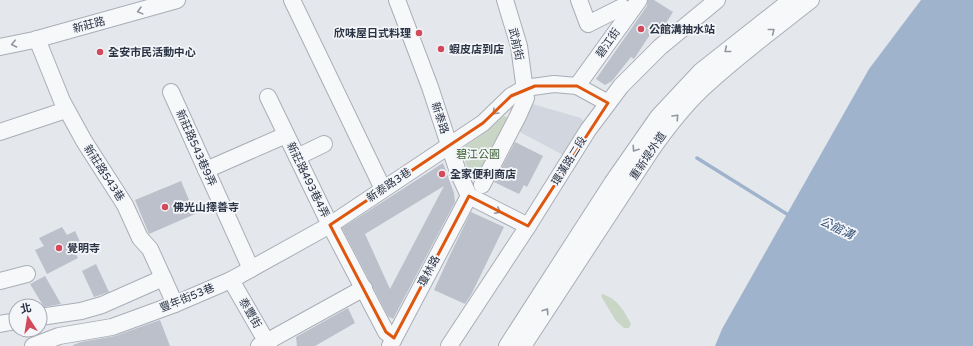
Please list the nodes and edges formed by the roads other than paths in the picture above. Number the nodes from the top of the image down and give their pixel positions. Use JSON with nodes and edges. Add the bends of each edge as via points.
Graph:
{"nodes":[{"id":1,"x":177,"y":0,"type":"edge"},
{"id":2,"x":292,"y":0,"type":"edge"},
{"id":3,"x":397,"y":0,"type":"edge"},
{"id":4,"x":505,"y":0,"type":"edge"},
{"id":5,"x":579,"y":0,"type":"edge"},
{"id":6,"x":639,"y":0,"type":"edge"},
{"id":7,"x":717,"y":0,"type":"edge"},
{"id":8,"x":791,"y":0,"type":"edge"},
{"id":9,"x":811,"y":0,"type":"edge"},
{"id":10,"x":622,"y":8,"type":"edge"},
{"id":11,"x":37,"y":39,"type":"junction"},
{"id":12,"x":0,"y":47,"type":"edge"},
{"id":13,"x":577,"y":86,"type":"junction"},
{"id":14,"x":525,"y":88,"type":"junction"},
{"id":15,"x":171,"y":92,"type":"dead end"},
{"id":16,"x":268,"y":97,"type":"dead end"},
{"id":17,"x":608,"y":104,"type":"junction"},
{"id":18,"x":66,"y":110,"type":"junction"},
{"id":19,"x":0,"y":132,"type":"edge"},
{"id":20,"x":286,"y":136,"type":"junction"},
{"id":21,"x":324,"y":144,"type":"dead end"},
{"id":22,"x":449,"y":146,"type":"junction"},
{"id":23,"x":297,"y":157,"type":"junction"},
{"id":24,"x":206,"y":170,"type":"junction"},
{"id":25,"x":482,"y":186,"type":"dead end"},
{"id":26,"x":383,"y":189,"type":"junction"},
{"id":27,"x":469,"y":196,"type":"junction"},
{"id":28,"x":330,"y":225,"type":"junction"},
{"id":29,"x":528,"y":226,"type":"junction"},
{"id":30,"x":251,"y":269,"type":"junction"},
{"id":31,"x":27,"y":274,"type":"dead end"},
{"id":32,"x":163,"y":278,"type":"junction"},
{"id":33,"x":231,"y":280,"type":"junction"},
{"id":34,"x":0,"y":281,"type":"edge"},
{"id":35,"x":364,"y":288,"type":"junction"},
{"id":36,"x":174,"y":304,"type":"junction"},
{"id":37,"x":48,"y":316,"type":"edge"},
{"id":38,"x":392,"y":342,"type":"edge"},
{"id":39,"x":265,"y":344,"type":"edge"},
{"id":40,"x":33,"y":346,"type":"edge"},
{"id":41,"x":449,"y":346,"type":"edge"},
{"id":42,"x":507,"y":346,"type":"edge"},
{"id":43,"x":524,"y":346,"type":"edge"}],
"edges":[{"from":1,"to":11,"type":"street","name":"新莊路","one_way":true},
{"from":2,"to":26,"type":"street"},
{"from":3,"to":22,"type":"street","name":"新泰路"},
{"from":4,"to":14,"type":"street","name":"武前街","via":[[519,46]]},
{"from":5,"to":10,"type":"street","via":[[588,24]]},
{"from":6,"to":10,"type":"street","name":"碧江街"},
{"from":7,"to":17,"type":"street","name":"環漢路二段","via":[[660,47],[621,86]]},
{"from":8,"to":42,"type":"street","name":"重新堤外道","one_way":true,"via":[[701,71],[658,117],[612,183]]},
{"from":43,"to":9,"type":"street","name":"重新堤外道","one_way":true,"via":[[669,125],[708,84]]},
{"from":10,"to":13,"type":"street","name":"碧江街"},
{"from":11,"to":12,"type":"street","name":"新莊路","one_way":true},
{"from":11,"to":18,"type":"street","name":"新莊路543巷"},
{"from":13,"to":14,"type":"street","via":[[554,84]]},
{"from":13,"to":17,"type":"street"},
{"from":14,"to":22,"type":"street","name":"新泰路3巷","one_way":true,"via":[[511,96],[483,123]]},
{"from":14,"to":25,"type":"street","via":[[526,98]]},
{"from":15,"to":24,"type":"street","name":"新莊路543巷9弄"},
{"from":16,"to":20,"type":"street","name":"新莊路493巷4弄"},
{"from":17,"to":29,"type":"street","name":"環漢路二段","via":[[588,130]]},
{"from":18,"to":19,"type":"street"},
{"from":18,"to":32,"type":"street","name":"新莊路543巷","via":[[125,205]]},
{"from":20,"to":23,"type":"street","name":"新莊路493巷4弄"},
{"from":20,"to":24,"type":"street","name":"新莊路493巷4弄"},
{"from":21,"to":23,"type":"street"},
{"from":22,"to":26,"type":"street","name":"新泰路3巷"},
{"from":22,"to":27,"type":"street","name":"新泰路"},
{"from":23,"to":28,"type":"street","name":"新莊路493巷4弄"},
{"from":24,"to":30,"type":"street","name":"新莊路543巷9弄"},
{"from":26,"to":28,"type":"street","name":"新泰路3巷"},
{"from":27,"to":29,"type":"street","one_way":true},
{"from":27,"to":38,"type":"street","name":"瓊林路"},
{"from":28,"to":30,"type":"street","name":"豐年街53巷"},
{"from":28,"to":35,"type":"street","name":"新莊路493巷4弄"},
{"from":29,"to":41,"type":"street","name":"環漢路二段"},
{"from":30,"to":33,"type":"street","name":"豐年街53巷"},
{"from":31,"to":34,"type":"street"},
{"from":32,"to":36,"type":"street","name":"新莊路543巷"},
{"from":32,"to":37,"type":"street","via":[[102,305]]},
{"from":33,"to":36,"type":"street","name":"豐年街53巷"},
{"from":33,"to":39,"type":"street","name":"泰豐街"},
{"from":35,"to":38,"type":"street","name":"新莊路493巷4弄"},
{"from":35,"to":39,"type":"street"},
{"from":36,"to":40,"type":"street","name":"豐年街53巷","via":[[112,327],[59,336]]}]}
